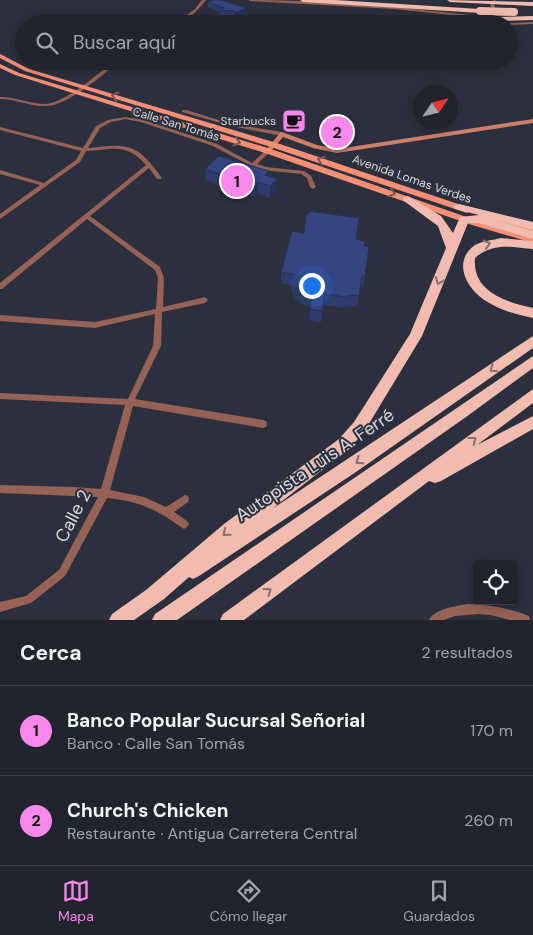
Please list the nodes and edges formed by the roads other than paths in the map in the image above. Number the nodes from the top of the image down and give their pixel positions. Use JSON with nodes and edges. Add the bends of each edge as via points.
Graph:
{"nodes":[{"id":1,"x":204,"y":0,"type":"edge"},
{"id":2,"x":250,"y":0,"type":"edge"},
{"id":3,"x":303,"y":0,"type":"edge"},
{"id":4,"x":323,"y":0,"type":"edge"},
{"id":5,"x":356,"y":0,"type":"edge"},
{"id":6,"x":450,"y":0,"type":"edge"},
{"id":7,"x":495,"y":0,"type":"edge"},
{"id":8,"x":533,"y":4,"type":"edge"},
{"id":9,"x":481,"y":8,"type":"junction"},
{"id":10,"x":533,"y":11,"type":"edge"},
{"id":11,"x":190,"y":15,"type":"edge"},
{"id":12,"x":446,"y":15,"type":"edge"},
{"id":13,"x":496,"y":15,"type":"edge"},
{"id":14,"x":533,"y":18,"type":"edge"},
{"id":15,"x":518,"y":20,"type":"edge"},
{"id":16,"x":518,"y":23,"type":"edge"},
{"id":17,"x":533,"y":23,"type":"edge"},
{"id":18,"x":0,"y":56,"type":"edge"},
{"id":19,"x":15,"y":64,"type":"edge"},
{"id":20,"x":0,"y":66,"type":"edge"},
{"id":21,"x":27,"y":70,"type":"edge"},
{"id":22,"x":104,"y":70,"type":"edge"},
{"id":23,"x":81,"y":86,"type":"junction"},
{"id":24,"x":72,"y":93,"type":"junction"},
{"id":25,"x":0,"y":98,"type":"edge"},
{"id":26,"x":184,"y":111,"type":"dead end"},
{"id":27,"x":533,"y":121,"type":"edge"},
{"id":28,"x":0,"y":128,"type":"edge"},
{"id":29,"x":282,"y":134,"type":"junction"},
{"id":30,"x":274,"y":145,"type":"junction"},
{"id":31,"x":83,"y":150,"type":"junction"},
{"id":32,"x":268,"y":151,"type":"junction"},
{"id":33,"x":253,"y":165,"type":"junction"},
{"id":34,"x":148,"y":166,"type":"junction"},
{"id":35,"x":0,"y":172,"type":"edge"},
{"id":36,"x":159,"y":178,"type":"dead end"},
{"id":37,"x":45,"y":186,"type":"junction"},
{"id":38,"x":313,"y":187,"type":"dead end"},
{"id":39,"x":408,"y":199,"type":"junction"},
{"id":40,"x":461,"y":213,"type":"junction"},
{"id":41,"x":86,"y":216,"type":"junction"},
{"id":42,"x":0,"y":217,"type":"edge"},
{"id":43,"x":533,"y":226,"type":"edge"},
{"id":44,"x":533,"y":230,"type":"edge"},
{"id":45,"x":533,"y":235,"type":"edge"},
{"id":46,"x":533,"y":240,"type":"edge"},
{"id":47,"x":533,"y":245,"type":"edge"},
{"id":48,"x":452,"y":248,"type":"junction"},
{"id":49,"x":0,"y":287,"type":"edge"},
{"id":50,"x":205,"y":300,"type":"dead end"},
{"id":51,"x":160,"y":310,"type":"junction"},
{"id":52,"x":533,"y":313,"type":"edge"},
{"id":53,"x":0,"y":318,"type":"edge"},
{"id":54,"x":533,"y":341,"type":"edge"},
{"id":55,"x":533,"y":361,"type":"edge"},
{"id":56,"x":0,"y":396,"type":"edge"},
{"id":57,"x":533,"y":396,"type":"edge"},
{"id":58,"x":130,"y":402,"type":"junction"},
{"id":59,"x":533,"y":422,"type":"edge"},
{"id":60,"x":262,"y":424,"type":"dead end"},
{"id":61,"x":0,"y":489,"type":"edge"},
{"id":62,"x":405,"y":490,"type":"junction"},
{"id":63,"x":104,"y":494,"type":"junction"},
{"id":64,"x":185,"y":498,"type":"dead end"},
{"id":65,"x":166,"y":512,"type":"junction"},
{"id":66,"x":184,"y":524,"type":"dead end"},
{"id":67,"x":151,"y":598,"type":"junction"},
{"id":68,"x":0,"y":607,"type":"edge"},
{"id":69,"x":118,"y":620,"type":"edge"},
{"id":70,"x":161,"y":620,"type":"edge"},
{"id":71,"x":229,"y":620,"type":"edge"},
{"id":72,"x":434,"y":620,"type":"edge"},
{"id":73,"x":525,"y":620,"type":"edge"}],
"edges":[{"from":1,"to":11,"type":"street"},
{"from":2,"to":12,"type":"street","via":[[394,8]]},
{"from":3,"to":9,"type":"highway"},
{"from":4,"to":9,"type":"highway"},
{"from":5,"to":9,"type":"highway"},
{"from":6,"to":7,"type":"highway"},
{"from":7,"to":8,"type":"highway"},
{"from":7,"to":13,"type":"street","via":[[492,4]]},
{"from":9,"to":10,"type":"highway","bridge":true},
{"from":14,"to":15,"type":"highway"},
{"from":16,"to":17,"type":"street"},
{"from":18,"to":19,"type":"main road","name":"Avenida Lomas Verdes"},
{"from":20,"to":24,"type":"main road","name":"Avenida Lomas Verdes"},
{"from":21,"to":23,"type":"main road","name":"Avenida Lomas Verdes"},
{"from":22,"to":23,"type":"street"},
{"from":23,"to":24,"type":"street"},
{"from":30,"to":23,"type":"main road","name":"Avenida Lomas Verdes","one_way":true},
{"from":24,"to":25,"type":"street","via":[[58,103],[44,105]]},
{"from":24,"to":32,"type":"main road","name":"Avenida Lomas Verdes","one_way":true},
{"from":26,"to":29,"type":"street","via":[[231,126]]},
{"from":27,"to":29,"type":"street","via":[[337,150],[315,147]]},
{"from":28,"to":31,"type":"street"},
{"from":29,"to":30,"type":"street"},
{"from":30,"to":32,"type":"street"},
{"from":40,"to":30,"type":"main road","name":"Avenida Lomas Verdes","one_way":true},
{"from":31,"to":33,"type":"street","name":"Calle San Tomás","via":[[98,127],[125,118],[215,145]]},
{"from":31,"to":34,"type":"street","via":[[126,148],[135,152]]},
{"from":31,"to":37,"type":"street","name":"Calle San Tomás","via":[[78,161]]},
{"from":32,"to":33,"type":"street"},
{"from":32,"to":39,"type":"main road","name":"Avenida Lomas Verdes","one_way":true},
{"from":33,"to":38,"type":"street","name":"Calle San Tomás","via":[[302,172],[309,177]]},
{"from":34,"to":36,"type":"street"},
{"from":34,"to":41,"type":"street"},
{"from":35,"to":37,"type":"street"},
{"from":37,"to":42,"type":"street","name":"Calle San Tomás"},
{"from":39,"to":40,"type":"main road","name":"Avenida Lomas Verdes"},
{"from":39,"to":48,"type":"highway","via":[[444,224]]},
{"from":40,"to":43,"type":"highway"},
{"from":40,"to":44,"type":"main road","name":"Avenida Lomas Verdes"},
{"from":40,"to":45,"type":"highway"},
{"from":40,"to":46,"type":"main road","name":"Avenida Lomas Verdes"},
{"from":40,"to":48,"type":"highway"},
{"from":41,"to":49,"type":"street"},
{"from":41,"to":51,"type":"street","name":"Calle 2","via":[[158,269],[161,278]]},
{"from":52,"to":47,"type":"highway","one_way":true,"via":[[511,309],[488,297],[473,282],[468,266],[472,252],[485,244],[504,241]]},
{"from":48,"to":67,"type":"highway","one_way":true,"via":[[416,336],[359,427],[337,449],[230,530]]},
{"from":50,"to":51,"type":"street"},
{"from":51,"to":53,"type":"street","via":[[95,325]]},
{"from":51,"to":58,"type":"street","name":"Calle 2","via":[[157,346]]},
{"from":54,"to":67,"type":"highway","name":"Autopista Luis A. Ferré","one_way":true},
{"from":55,"to":70,"type":"highway"},
{"from":56,"to":58,"type":"street"},
{"from":62,"to":57,"type":"highway","one_way":true},
{"from":58,"to":60,"type":"street"},
{"from":58,"to":63,"type":"street","name":"Calle 2"},
{"from":59,"to":62,"type":"highway"},
{"from":61,"to":63,"type":"street"},
{"from":71,"to":62,"type":"highway","one_way":true},
{"from":63,"to":65,"type":"street","via":[[144,501]]},
{"from":63,"to":68,"type":"street","name":"Calle 2","via":[[62,573],[28,600]]},
{"from":64,"to":65,"type":"street"},
{"from":65,"to":66,"type":"street"},
{"from":67,"to":69,"type":"highway","name":"Autopista Luis A. Ferré"},
{"from":72,"to":73,"type":"street","via":[[441,615],[472,608]]}]}
